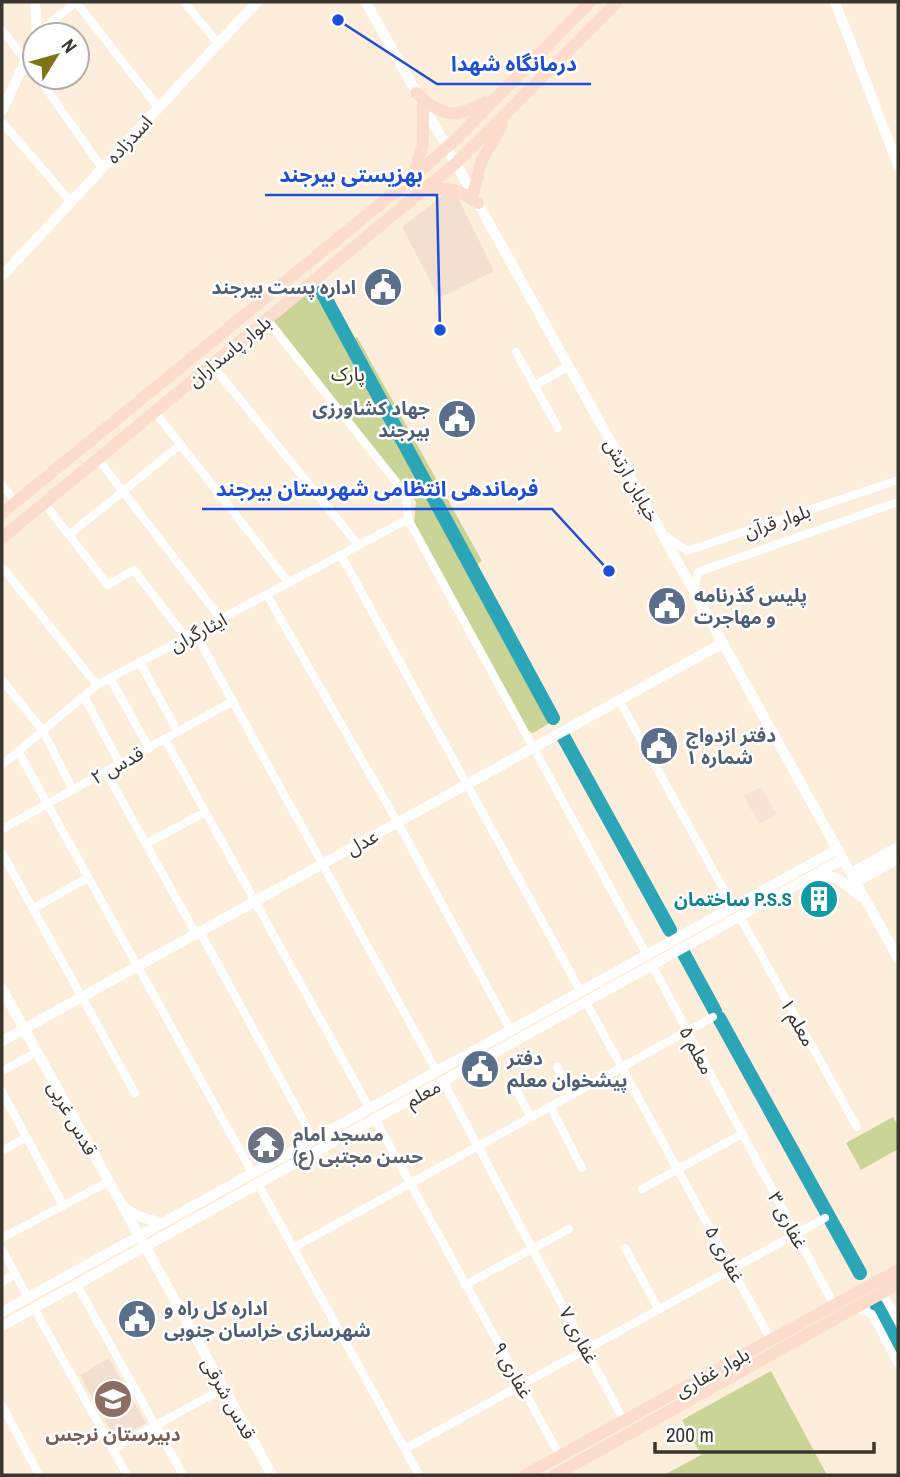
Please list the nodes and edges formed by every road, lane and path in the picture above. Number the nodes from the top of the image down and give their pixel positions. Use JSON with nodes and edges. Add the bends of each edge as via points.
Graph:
{"nodes":[{"id":1,"x":35,"y":2,"type":"edge"},
{"id":2,"x":76,"y":2,"type":"edge"},
{"id":3,"x":184,"y":2,"type":"edge"},
{"id":4,"x":257,"y":2,"type":"edge"},
{"id":5,"x":366,"y":2,"type":"edge"},
{"id":6,"x":590,"y":2,"type":"edge"},
{"id":7,"x":617,"y":2,"type":"edge"},
{"id":8,"x":835,"y":2,"type":"edge"},
{"id":9,"x":36,"y":21,"type":"edge"},
{"id":10,"x":54,"y":21,"type":"edge"},
{"id":11,"x":2,"y":30,"type":"edge"},
{"id":12,"x":218,"y":43,"type":"junction"},
{"id":13,"x":21,"y":54,"type":"edge"},
{"id":14,"x":21,"y":74,"type":"edge"},
{"id":15,"x":48,"y":91,"type":"edge"},
{"id":16,"x":416,"y":93,"type":"junction"},
{"id":17,"x":494,"y":97,"type":"junction"},
{"id":18,"x":521,"y":98,"type":"junction"},
{"id":19,"x":423,"y":105,"type":"junction"},
{"id":20,"x":158,"y":107,"type":"junction"},
{"id":21,"x":2,"y":111,"type":"edge"},
{"id":22,"x":2,"y":122,"type":"edge"},
{"id":23,"x":447,"y":147,"type":"junction"},
{"id":24,"x":456,"y":163,"type":"junction"},
{"id":25,"x":898,"y":165,"type":"edge"},
{"id":26,"x":102,"y":168,"type":"junction"},
{"id":27,"x":412,"y":178,"type":"junction"},
{"id":28,"x":426,"y":189,"type":"junction"},
{"id":29,"x":475,"y":199,"type":"junction"},
{"id":30,"x":71,"y":202,"type":"junction"},
{"id":31,"x":4,"y":269,"type":"edge"},
{"id":32,"x":267,"y":320,"type":"junction"},
{"id":33,"x":516,"y":352,"type":"dead end"},
{"id":34,"x":212,"y":365,"type":"junction"},
{"id":35,"x":569,"y":366,"type":"junction"},
{"id":36,"x":534,"y":386,"type":"junction"},
{"id":37,"x":155,"y":412,"type":"junction"},
{"id":38,"x":558,"y":428,"type":"dead end"},
{"id":39,"x":180,"y":445,"type":"junction"},
{"id":40,"x":98,"y":459,"type":"junction"},
{"id":41,"x":898,"y":480,"type":"edge"},
{"id":42,"x":2,"y":485,"type":"edge"},
{"id":43,"x":123,"y":491,"type":"junction"},
{"id":44,"x":16,"y":502,"type":"junction"},
{"id":45,"x":898,"y":502,"type":"edge"},
{"id":46,"x":44,"y":503,"type":"junction"},
{"id":47,"x":2,"y":513,"type":"edge"},
{"id":48,"x":408,"y":519,"type":"junction"},
{"id":49,"x":661,"y":532,"type":"junction"},
{"id":50,"x":69,"y":535,"type":"junction"},
{"id":51,"x":2,"y":538,"type":"edge"},
{"id":52,"x":359,"y":546,"type":"junction"},
{"id":53,"x":341,"y":555,"type":"junction"},
{"id":54,"x":2,"y":567,"type":"edge"},
{"id":55,"x":289,"y":583,"type":"junction"},
{"id":56,"x":694,"y":591,"type":"junction"},
{"id":57,"x":267,"y":595,"type":"junction"},
{"id":58,"x":221,"y":619,"type":"junction"},
{"id":59,"x":190,"y":636,"type":"junction"},
{"id":60,"x":723,"y":643,"type":"junction"},
{"id":61,"x":140,"y":663,"type":"junction"},
{"id":62,"x":110,"y":678,"type":"junction"},
{"id":63,"x":2,"y":680,"type":"edge"},
{"id":64,"x":97,"y":685,"type":"junction"},
{"id":65,"x":84,"y":697,"type":"junction"},
{"id":66,"x":233,"y":701,"type":"junction"},
{"id":67,"x":619,"y":701,"type":"junction"},
{"id":68,"x":43,"y":731,"type":"junction"},
{"id":69,"x":178,"y":732,"type":"junction"},
{"id":70,"x":165,"y":739,"type":"junction"},
{"id":71,"x":149,"y":748,"type":"junction"},
{"id":72,"x":532,"y":749,"type":"junction"},
{"id":73,"x":19,"y":751,"type":"junction"},
{"id":74,"x":120,"y":764,"type":"junction"},
{"id":75,"x":2,"y":765,"type":"edge"},
{"id":76,"x":106,"y":772,"type":"junction"},
{"id":77,"x":469,"y":784,"type":"junction"},
{"id":78,"x":73,"y":790,"type":"junction"},
{"id":79,"x":46,"y":805,"type":"junction"},
{"id":80,"x":205,"y":812,"type":"junction"},
{"id":81,"x":398,"y":823,"type":"junction"},
{"id":82,"x":2,"y":830,"type":"edge"},
{"id":83,"x":146,"y":844,"type":"junction"},
{"id":84,"x":898,"y":846,"type":"edge"},
{"id":85,"x":2,"y":853,"type":"edge"},
{"id":86,"x":841,"y":854,"type":"junction"},
{"id":87,"x":898,"y":859,"type":"edge"},
{"id":88,"x":323,"y":864,"type":"junction"},
{"id":89,"x":817,"y":874,"type":"junction"},
{"id":90,"x":854,"y":877,"type":"junction"},
{"id":91,"x":87,"y":878,"type":"junction"},
{"id":92,"x":255,"y":902,"type":"junction"},
{"id":93,"x":868,"y":903,"type":"junction"},
{"id":94,"x":33,"y":909,"type":"junction"},
{"id":95,"x":737,"y":912,"type":"junction"},
{"id":96,"x":198,"y":933,"type":"junction"},
{"id":97,"x":898,"y":958,"type":"edge"},
{"id":98,"x":650,"y":960,"type":"junction"},
{"id":99,"x":136,"y":967,"type":"junction"},
{"id":100,"x":2,"y":989,"type":"edge"},
{"id":101,"x":82,"y":997,"type":"junction"},
{"id":102,"x":584,"y":997,"type":"junction"},
{"id":103,"x":6,"y":1006,"type":"edge"},
{"id":104,"x":713,"y":1017,"type":"dead end"},
{"id":105,"x":24,"y":1029,"type":"junction"},
{"id":106,"x":511,"y":1031,"type":"junction"},
{"id":107,"x":687,"y":1031,"type":"junction"},
{"id":108,"x":2,"y":1041,"type":"edge"},
{"id":109,"x":37,"y":1052,"type":"junction"},
{"id":110,"x":557,"y":1066,"type":"dead end"},
{"id":111,"x":622,"y":1066,"type":"junction"},
{"id":112,"x":2,"y":1071,"type":"edge"},
{"id":113,"x":440,"y":1077,"type":"junction"},
{"id":114,"x":516,"y":1090,"type":"dead end"},
{"id":115,"x":2,"y":1092,"type":"edge"},
{"id":116,"x":135,"y":1093,"type":"dead end"},
{"id":117,"x":572,"y":1094,"type":"junction"},
{"id":118,"x":550,"y":1106,"type":"junction"},
{"id":119,"x":372,"y":1114,"type":"junction"},
{"id":120,"x":531,"y":1117,"type":"junction"},
{"id":121,"x":857,"y":1127,"type":"dead end"},
{"id":122,"x":742,"y":1134,"type":"junction"},
{"id":123,"x":26,"y":1137,"type":"junction"},
{"id":124,"x":314,"y":1140,"type":"junction"},
{"id":125,"x":477,"y":1146,"type":"junction"},
{"id":126,"x":2,"y":1151,"type":"edge"},
{"id":127,"x":582,"y":1168,"type":"dead end"},
{"id":128,"x":679,"y":1169,"type":"junction"},
{"id":129,"x":255,"y":1179,"type":"junction"},
{"id":130,"x":108,"y":1182,"type":"junction"},
{"id":131,"x":410,"y":1183,"type":"junction"},
{"id":132,"x":642,"y":1189,"type":"dead end"},
{"id":133,"x":63,"y":1205,"type":"junction"},
{"id":134,"x":121,"y":1205,"type":"junction"},
{"id":135,"x":825,"y":1218,"type":"dead end"},
{"id":136,"x":163,"y":1223,"type":"junction"},
{"id":137,"x":569,"y":1229,"type":"dead end"},
{"id":138,"x":796,"y":1235,"type":"junction"},
{"id":139,"x":2,"y":1238,"type":"edge"},
{"id":140,"x":141,"y":1242,"type":"junction"},
{"id":141,"x":293,"y":1248,"type":"junction"},
{"id":142,"x":625,"y":1248,"type":"dead end"},
{"id":143,"x":533,"y":1249,"type":"junction"},
{"id":144,"x":2,"y":1250,"type":"edge"},
{"id":145,"x":733,"y":1269,"type":"junction"},
{"id":146,"x":898,"y":1270,"type":"edge"},
{"id":147,"x":15,"y":1274,"type":"junction"},
{"id":148,"x":2,"y":1282,"type":"edge"},
{"id":149,"x":898,"y":1284,"type":"edge"},
{"id":150,"x":77,"y":1285,"type":"junction"},
{"id":151,"x":466,"y":1285,"type":"junction"},
{"id":152,"x":883,"y":1293,"type":"junction"},
{"id":153,"x":28,"y":1298,"type":"junction"},
{"id":154,"x":834,"y":1305,"type":"junction"},
{"id":155,"x":34,"y":1308,"type":"junction"},
{"id":156,"x":856,"y":1308,"type":"junction"},
{"id":157,"x":659,"y":1310,"type":"junction"},
{"id":158,"x":2,"y":1312,"type":"edge"},
{"id":159,"x":898,"y":1321,"type":"edge"},
{"id":160,"x":2,"y":1326,"type":"edge"},
{"id":161,"x":771,"y":1340,"type":"junction"},
{"id":162,"x":587,"y":1349,"type":"junction"},
{"id":163,"x":898,"y":1364,"type":"edge"},
{"id":164,"x":521,"y":1385,"type":"junction"},
{"id":165,"x":223,"y":1388,"type":"junction"},
{"id":166,"x":2,"y":1405,"type":"edge"},
{"id":167,"x":624,"y":1421,"type":"junction"},
{"id":168,"x":155,"y":1426,"type":"junction"},
{"id":169,"x":113,"y":1449,"type":"junction"},
{"id":170,"x":405,"y":1449,"type":"junction"},
{"id":171,"x":560,"y":1456,"type":"junction"},
{"id":172,"x":563,"y":1473,"type":"edge"},
{"id":173,"x":40,"y":1475,"type":"edge"},
{"id":174,"x":127,"y":1475,"type":"edge"},
{"id":175,"x":183,"y":1475,"type":"edge"},
{"id":176,"x":272,"y":1475,"type":"edge"},
{"id":177,"x":419,"y":1475,"type":"edge"},
{"id":178,"x":525,"y":1475,"type":"edge"}],
"edges":[{"from":1,"to":9,"type":"main road"},
{"from":2,"to":10,"type":"street"},
{"from":2,"to":20,"type":"street"},
{"from":3,"to":12,"type":"street"},
{"from":4,"to":12,"type":"main road","name":"اسدزاده"},
{"from":5,"to":16,"type":"main road","name":"خیابان ارتش"},
{"from":6,"to":17,"type":"main road","name":"بلوار پاسداران"},
{"from":7,"to":18,"type":"main road"},
{"from":8,"to":25,"type":"main road"},
{"from":11,"to":13,"type":"street"},
{"from":12,"to":20,"type":"main road","name":"اسدزاده"},
{"from":14,"to":21,"type":"main road"},
{"from":15,"to":26,"type":"street"},
{"from":16,"to":17,"type":"main road","via":[[440,112],[452,114]]},
{"from":16,"to":19,"type":"main road","name":"خیابان ارتش"},
{"from":17,"to":23,"type":"main road","name":"بلوار پاسداران"},
{"from":18,"to":24,"type":"main road","name":"بلوار پاسداران"},
{"from":18,"to":29,"type":"main road","via":[[489,144],[476,176]]},
{"from":19,"to":23,"type":"main road","name":"خیابان ارتش"},
{"from":19,"to":27,"type":"main road","via":[[423,145]]},
{"from":20,"to":26,"type":"main road","name":"اسدزاده"},
{"from":22,"to":30,"type":"street"},
{"from":23,"to":24,"type":"main road","name":"خیابان ارتش"},
{"from":23,"to":27,"type":"main road","name":"بلوار پاسداران"},
{"from":24,"to":28,"type":"main road","name":"بلوار پاسداران"},
{"from":24,"to":29,"type":"main road","name":"خیابان ارتش"},
{"from":26,"to":30,"type":"main road","name":"اسدزاده"},
{"from":27,"to":44,"type":"main road","name":"بلوار پاسداران"},
{"from":28,"to":29,"type":"main road","via":[[461,191]]},
{"from":28,"to":32,"type":"main road","name":"بلوار پاسداران"},
{"from":29,"to":35,"type":"main road","name":"خیابان ارتش"},
{"from":30,"to":31,"type":"main road","name":"اسدزاده"},
{"from":32,"to":34,"type":"main road","name":"بلوار پاسداران"},
{"from":32,"to":48,"type":"street","name":"معلم ۵","via":[[406,494]]},
{"from":33,"to":36,"type":"street"},
{"from":34,"to":37,"type":"main road","name":"بلوار پاسداران"},
{"from":34,"to":52,"type":"street"},
{"from":35,"to":36,"type":"street"},
{"from":35,"to":49,"type":"main road","name":"خیابان ارتش"},
{"from":36,"to":38,"type":"street"},
{"from":37,"to":39,"type":"street"},
{"from":37,"to":40,"type":"main road","name":"بلوار پاسداران"},
{"from":39,"to":43,"type":"street"},
{"from":39,"to":55,"type":"street"},
{"from":40,"to":43,"type":"street"},
{"from":40,"to":46,"type":"main road","name":"بلوار پاسداران"},
{"from":41,"to":49,"type":"street","name":"بلوار قرآن","via":[[687,551]]},
{"from":42,"to":44,"type":"street"},
{"from":43,"to":50,"type":"street"},
{"from":43,"to":58,"type":"street"},
{"from":44,"to":47,"type":"main road","name":"بلوار پاسداران"},
{"from":45,"to":56,"type":"street","name":"بلوار قرآن","via":[[698,572]]},
{"from":46,"to":50,"type":"street"},
{"from":46,"to":51,"type":"main road","name":"بلوار پاسداران"},
{"from":48,"to":52,"type":"street","name":"ایثارگران"},
{"from":48,"to":72,"type":"street","name":"معلم ۵"},
{"from":49,"to":56,"type":"main road","name":"خیابان ارتش"},
{"from":50,"to":59,"type":"street","name":"غفاری ۷","via":[[110,586],[131,570]]},
{"from":52,"to":53,"type":"street","name":"ایثارگران"},
{"from":53,"to":55,"type":"street","name":"ایثارگران"},
{"from":53,"to":77,"type":"street","name":"غفاری ۵"},
{"from":54,"to":64,"type":"street"},
{"from":55,"to":57,"type":"street","name":"ایثارگران"},
{"from":56,"to":60,"type":"main road","name":"خیابان ارتش"},
{"from":57,"to":58,"type":"street","name":"ایثارگران"},
{"from":57,"to":81,"type":"street"},
{"from":58,"to":59,"type":"street","name":"ایثارگران"},
{"from":59,"to":61,"type":"street","name":"ایثارگران"},
{"from":59,"to":66,"type":"street","name":"غفاری ۷"},
{"from":60,"to":67,"type":"main road","name":"عدل"},
{"from":60,"to":86,"type":"main road","name":"خیابان ارتش"},
{"from":61,"to":62,"type":"street","name":"ایثارگران"},
{"from":61,"to":69,"type":"street"},
{"from":62,"to":64,"type":"street","name":"ایثارگران"},
{"from":62,"to":71,"type":"street"},
{"from":63,"to":68,"type":"street"},
{"from":64,"to":65,"type":"street","name":"ایثارگران"},
{"from":65,"to":68,"type":"street","name":"ایثارگران"},
{"from":65,"to":74,"type":"street"},
{"from":66,"to":69,"type":"street","name":"قدس ۲"},
{"from":66,"to":88,"type":"street","name":"غفاری ۷"},
{"from":67,"to":72,"type":"main road","name":"عدل"},
{"from":67,"to":95,"type":"street","name":"معلم ۱"},
{"from":68,"to":73,"type":"street","name":"ایثارگران"},
{"from":68,"to":78,"type":"street"},
{"from":69,"to":70,"type":"street","name":"قدس ۲"},
{"from":70,"to":71,"type":"street","name":"قدس ۲"},
{"from":70,"to":80,"type":"street","name":"غفاری ۹"},
{"from":71,"to":74,"type":"street","name":"قدس ۲"},
{"from":72,"to":77,"type":"main road","name":"عدل"},
{"from":72,"to":98,"type":"street","name":"معلم ۵"},
{"from":73,"to":75,"type":"street","name":"ایثارگران"},
{"from":73,"to":79,"type":"street"},
{"from":74,"to":76,"type":"street","name":"قدس ۲"},
{"from":76,"to":78,"type":"street","name":"قدس ۲"},
{"from":76,"to":83,"type":"street"},
{"from":77,"to":81,"type":"main road","name":"عدل"},
{"from":77,"to":102,"type":"street","name":"غفاری ۵"},
{"from":78,"to":79,"type":"street","name":"قدس ۲"},
{"from":79,"to":82,"type":"street","name":"قدس ۲"},
{"from":79,"to":91,"type":"street"},
{"from":80,"to":83,"type":"street"},
{"from":80,"to":92,"type":"street","name":"غفاری ۹"},
{"from":81,"to":88,"type":"main road","name":"عدل"},
{"from":81,"to":106,"type":"street"},
{"from":83,"to":96,"type":"street"},
{"from":84,"to":90,"type":"main road"},
{"from":85,"to":94,"type":"street"},
{"from":86,"to":89,"type":"main road","name":"معلم"},
{"from":86,"to":90,"type":"main road","name":"خیابان ارتش"},
{"from":86,"to":95,"type":"main road","name":"معلم"},
{"from":87,"to":90,"type":"main road"},
{"from":88,"to":92,"type":"main road","name":"عدل"},
{"from":88,"to":113,"type":"street","name":"غفاری ۷"},
{"from":89,"to":93,"type":"main road","via":[[837,878]]},
{"from":89,"to":95,"type":"main road","name":"معلم"},
{"from":90,"to":93,"type":"main road","name":"خیابان ارتش"},
{"from":91,"to":94,"type":"street"},
{"from":91,"to":99,"type":"street"},
{"from":92,"to":96,"type":"main road","name":"عدل"},
{"from":92,"to":119,"type":"street","name":"غفاری ۹"},
{"from":93,"to":97,"type":"main road","name":"خیابان ارتش"},
{"from":94,"to":101,"type":"street"},
{"from":95,"to":98,"type":"main road","name":"معلم"},
{"from":95,"to":121,"type":"street","name":"معلم ۱"},
{"from":96,"to":99,"type":"main road","name":"عدل"},
{"from":96,"to":124,"type":"street"},
{"from":98,"to":102,"type":"main road","name":"معلم"},
{"from":98,"to":107,"type":"street","name":"معلم ۵"},
{"from":99,"to":101,"type":"main road","name":"عدل"},
{"from":99,"to":129,"type":"street"},
{"from":100,"to":103,"type":"main road","name":"قدس غربی"},
{"from":101,"to":105,"type":"main road","name":"عدل"},
{"from":101,"to":116,"type":"street"},
{"from":102,"to":106,"type":"main road","name":"معلم"},
{"from":102,"to":111,"type":"street","name":"غفاری ۵"},
{"from":102,"to":113,"type":"main road","name":"معلم"},
{"from":103,"to":105,"type":"main road","name":"قدس غربی"},
{"from":104,"to":107,"type":"street"},
{"from":105,"to":108,"type":"main road","name":"عدل"},
{"from":105,"to":109,"type":"main road","name":"قدس غربی"},
{"from":106,"to":113,"type":"main road","name":"معلم"},
{"from":107,"to":111,"type":"street"},
{"from":107,"to":122,"type":"street","name":"معلم ۵"},
{"from":109,"to":112,"type":"street"},
{"from":109,"to":130,"type":"main road","name":"قدس غربی"},
{"from":110,"to":117,"type":"street"},
{"from":111,"to":117,"type":"street"},
{"from":111,"to":128,"type":"street","name":"غفاری ۵"},
{"from":113,"to":119,"type":"main road","name":"معلم"},
{"from":113,"to":125,"type":"street","name":"غفاری ۷"},
{"from":114,"to":120,"type":"street"},
{"from":115,"to":123,"type":"street"},
{"from":117,"to":118,"type":"street"},
{"from":118,"to":120,"type":"street"},
{"from":118,"to":127,"type":"street"},
{"from":119,"to":124,"type":"main road","name":"معلم"},
{"from":119,"to":129,"type":"main road","name":"معلم"},
{"from":119,"to":131,"type":"street","name":"غفاری ۹"},
{"from":120,"to":125,"type":"street"},
{"from":122,"to":128,"type":"street"},
{"from":122,"to":138,"type":"street","name":"غفاری ۳"},
{"from":123,"to":126,"type":"street"},
{"from":123,"to":133,"type":"street"},
{"from":124,"to":129,"type":"main road","name":"معلم"},
{"from":125,"to":131,"type":"street"},
{"from":125,"to":143,"type":"street","name":"غفاری ۷"},
{"from":128,"to":132,"type":"street"},
{"from":128,"to":145,"type":"street","name":"غفاری ۵"},
{"from":129,"to":136,"type":"main road","name":"معلم"},
{"from":129,"to":140,"type":"main road","name":"معلم"},
{"from":129,"to":141,"type":"street"},
{"from":130,"to":133,"type":"street"},
{"from":130,"to":134,"type":"main road","name":"قدس غربی"},
{"from":131,"to":141,"type":"street"},
{"from":131,"to":151,"type":"street","name":"غفاری ۹"},
{"from":133,"to":139,"type":"street"},
{"from":134,"to":136,"type":"main road","via":[[136,1216]]},
{"from":134,"to":140,"type":"main road","name":"قدس غربی"},
{"from":135,"to":138,"type":"street"},
{"from":136,"to":140,"type":"main road","name":"معلم"},
{"from":137,"to":143,"type":"street"},
{"from":138,"to":145,"type":"street"},
{"from":138,"to":154,"type":"street","name":"غفاری ۳"},
{"from":140,"to":150,"type":"main road","name":"معلم"},
{"from":140,"to":153,"type":"main road","name":"معلم"},
{"from":140,"to":165,"type":"main road","name":"قدس شرقی"},
{"from":141,"to":170,"type":"street"},
{"from":142,"to":157,"type":"street"},
{"from":143,"to":151,"type":"street"},
{"from":143,"to":162,"type":"street","name":"غفاری ۷"},
{"from":144,"to":147,"type":"street"},
{"from":145,"to":157,"type":"street"},
{"from":145,"to":161,"type":"street","name":"غفاری ۵"},
{"from":146,"to":154,"type":"main road","name":"بلوار غفاری"},
{"from":147,"to":148,"type":"street"},
{"from":147,"to":153,"type":"street"},
{"from":149,"to":152,"type":"main road","name":"بلوار غفاری"},
{"from":150,"to":155,"type":"main road","name":"معلم"},
{"from":150,"to":168,"type":"street"},
{"from":151,"to":164,"type":"street","name":"غفاری ۹"},
{"from":152,"to":156,"type":"main road","name":"بلوار غفاری"},
{"from":152,"to":159,"type":"street"},
{"from":153,"to":158,"type":"main road","name":"معلم"},
{"from":154,"to":161,"type":"main road","name":"بلوار غفاری"},
{"from":155,"to":160,"type":"main road","name":"معلم"},
{"from":155,"to":169,"type":"street"},
{"from":156,"to":163,"type":"street","via":[[872,1314]]},
{"from":156,"to":172,"type":"main road","name":"بلوار غفاری"},
{"from":157,"to":162,"type":"street"},
{"from":161,"to":167,"type":"main road","name":"بلوار غفاری"},
{"from":162,"to":164,"type":"street"},
{"from":162,"to":167,"type":"street","name":"غفاری ۷"},
{"from":164,"to":170,"type":"street"},
{"from":164,"to":171,"type":"street","name":"غفاری ۹"},
{"from":165,"to":168,"type":"street"},
{"from":165,"to":176,"type":"main road","name":"قدس شرقی"},
{"from":166,"to":173,"type":"street"},
{"from":167,"to":171,"type":"main road","name":"بلوار غفاری"},
{"from":168,"to":169,"type":"street"},
{"from":168,"to":175,"type":"street"},
{"from":169,"to":174,"type":"street"},
{"from":170,"to":177,"type":"street"},
{"from":171,"to":178,"type":"main road","name":"بلوار غفاری"}]}
